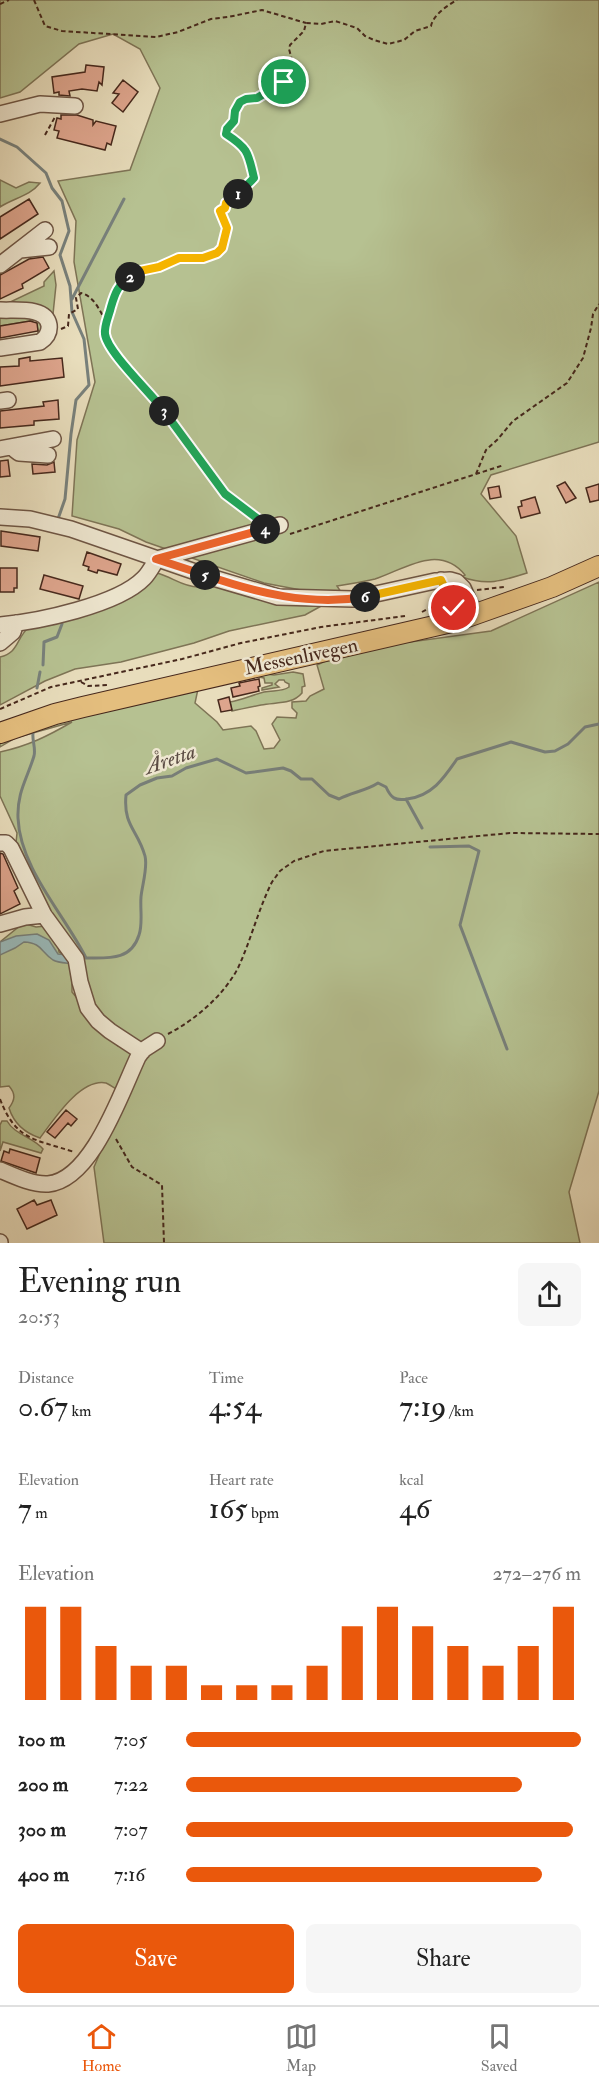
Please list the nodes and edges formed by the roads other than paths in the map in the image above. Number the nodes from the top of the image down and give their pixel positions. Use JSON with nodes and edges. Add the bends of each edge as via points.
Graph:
{"nodes":[{"id":1,"x":75,"y":106,"type":"dead end"},
{"id":2,"x":0,"y":114,"type":"edge"},
{"id":3,"x":45,"y":230,"type":"dead end"},
{"id":4,"x":49,"y":248,"type":"dead end"},
{"id":5,"x":20,"y":250,"type":"junction"},
{"id":6,"x":0,"y":266,"type":"edge"},
{"id":7,"x":0,"y":310,"type":"edge"},
{"id":8,"x":0,"y":348,"type":"edge"},
{"id":9,"x":53,"y":439,"type":"dead end"},
{"id":10,"x":6,"y":448,"type":"edge"},
{"id":11,"x":48,"y":455,"type":"dead end"},
{"id":12,"x":0,"y":517,"type":"edge"},
{"id":13,"x":275,"y":526,"type":"road end"},
{"id":14,"x":156,"y":559,"type":"junction"},
{"id":15,"x":599,"y":566,"type":"edge"},
{"id":16,"x":441,"y":580,"type":"junction"},
{"id":17,"x":475,"y":615,"type":"junction"},
{"id":18,"x":456,"y":621,"type":"junction"},
{"id":19,"x":16,"y":623,"type":"junction"},
{"id":20,"x":0,"y":625,"type":"edge"},
{"id":21,"x":0,"y":643,"type":"edge"},
{"id":22,"x":0,"y":733,"type":"edge"},
{"id":23,"x":0,"y":843,"type":"edge"},
{"id":24,"x":44,"y":915,"type":"junction"},
{"id":25,"x":0,"y":924,"type":"edge"},
{"id":26,"x":157,"y":1041,"type":"road end"},
{"id":27,"x":142,"y":1052,"type":"junction"},
{"id":28,"x":0,"y":1170,"type":"edge"}],
"edges":[{"from":1,"to":2,"type":"street","via":[[40,104]]},
{"from":3,"to":5,"type":"street"},
{"from":4,"to":5,"type":"street"},
{"from":5,"to":6,"type":"street"},
{"from":7,"to":8,"type":"street","via":[[40,314],[49,322],[46,338],[40,342]]},
{"from":9,"to":10,"type":"street"},
{"from":10,"to":11,"type":"street"},
{"from":12,"to":14,"type":"street","via":[[48,522]]},
{"from":13,"to":14,"type":"street"},
{"from":14,"to":16,"type":"street","via":[[261,593],[295,599],[352,599]]},
{"from":14,"to":19,"type":"street","via":[[144,579],[115,596],[58,616]]},
{"from":15,"to":17,"type":"main road","name":"Messenlivegen"},
{"from":16,"to":17,"type":"street","via":[[457,582],[463,588]]},
{"from":16,"to":18,"type":"street","via":[[451,598]]},
{"from":17,"to":18,"type":"main road","name":"Messenlivegen"},
{"from":18,"to":22,"type":"main road","name":"Messenlivegen","via":[[55,714]]},
{"from":19,"to":20,"type":"street"},
{"from":19,"to":21,"type":"street","via":[[13,632]]},
{"from":23,"to":24,"type":"street","via":[[11,848]]},
{"from":24,"to":25,"type":"street"},
{"from":24,"to":27,"type":"street","via":[[76,959],[88,1008],[110,1031]]},
{"from":26,"to":27,"type":"street"},
{"from":27,"to":28,"type":"street","via":[[103,1133],[73,1174],[46,1184]]}]}
